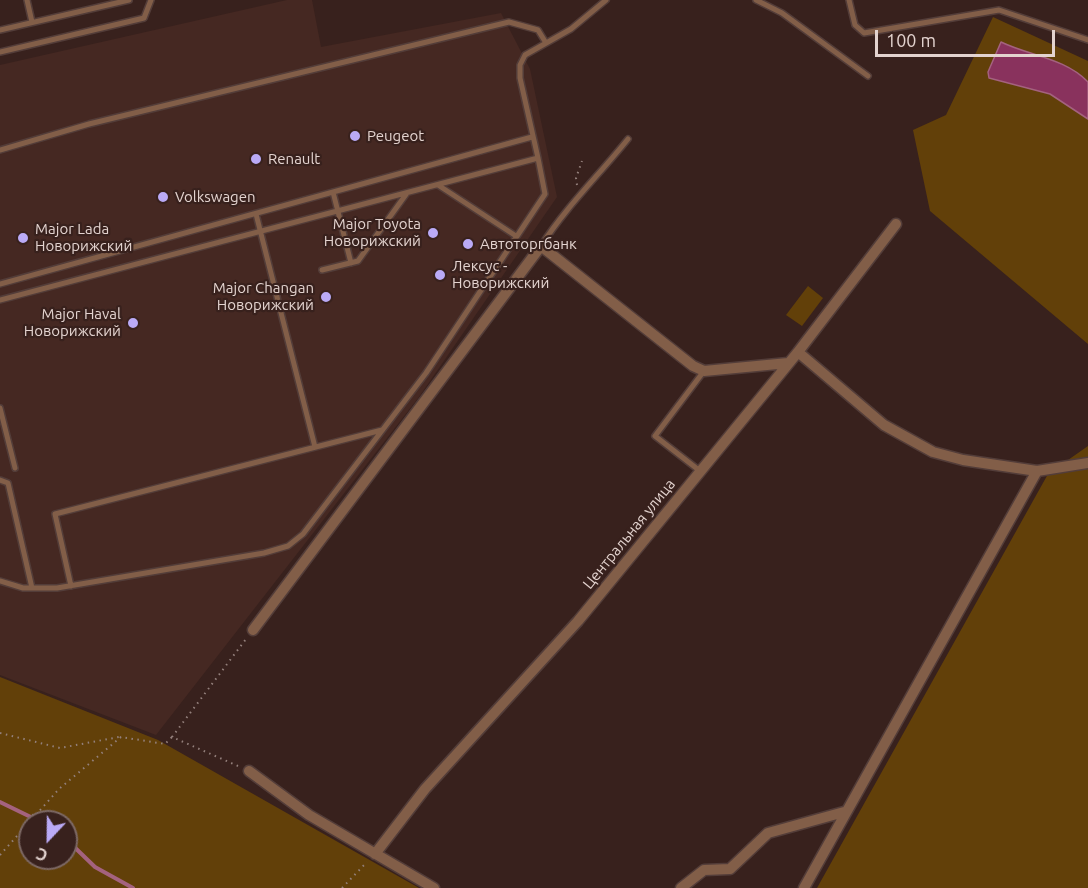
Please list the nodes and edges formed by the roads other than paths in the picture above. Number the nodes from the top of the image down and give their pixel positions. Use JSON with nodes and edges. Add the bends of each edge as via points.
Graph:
{"nodes":[{"id":1,"x":27,"y":0,"type":"edge"},
{"id":2,"x":129,"y":0,"type":"edge"},
{"id":3,"x":151,"y":0,"type":"edge"},
{"id":4,"x":606,"y":0,"type":"edge"},
{"id":5,"x":756,"y":0,"type":"edge"},
{"id":6,"x":849,"y":0,"type":"edge"},
{"id":7,"x":102,"y":3,"type":"edge"},
{"id":8,"x":32,"y":22,"type":"junction"},
{"id":9,"x":0,"y":30,"type":"edge"},
{"id":10,"x":1088,"y":40,"type":"edge"},
{"id":11,"x":546,"y":43,"type":"junction"},
{"id":12,"x":0,"y":52,"type":"edge"},
{"id":13,"x":868,"y":76,"type":"dead end"},
{"id":14,"x":532,"y":137,"type":"junction"},
{"id":15,"x":628,"y":139,"type":"dead end"},
{"id":16,"x":0,"y":150,"type":"edge"},
{"id":17,"x":538,"y":158,"type":"junction"},
{"id":18,"x":438,"y":184,"type":"junction"},
{"id":19,"x":333,"y":192,"type":"junction"},
{"id":20,"x":408,"y":193,"type":"junction"},
{"id":21,"x":338,"y":211,"type":"junction"},
{"id":22,"x":255,"y":214,"type":"junction"},
{"id":23,"x":896,"y":224,"type":"dead end"},
{"id":24,"x":260,"y":232,"type":"junction"},
{"id":25,"x":516,"y":236,"type":"junction"},
{"id":26,"x":541,"y":246,"type":"junction"},
{"id":27,"x":351,"y":263,"type":"junction"},
{"id":28,"x":322,"y":270,"type":"dead end"},
{"id":29,"x":0,"y":284,"type":"edge"},
{"id":30,"x":0,"y":300,"type":"edge"},
{"id":31,"x":798,"y":352,"type":"junction"},
{"id":32,"x":788,"y":363,"type":"junction"},
{"id":33,"x":704,"y":371,"type":"junction"},
{"id":34,"x":0,"y":408,"type":"edge"},
{"id":35,"x":382,"y":430,"type":"junction"},
{"id":36,"x":315,"y":447,"type":"junction"},
{"id":37,"x":1088,"y":463,"type":"edge"},
{"id":38,"x":15,"y":468,"type":"dead end"},
{"id":39,"x":700,"y":471,"type":"junction"},
{"id":40,"x":1037,"y":471,"type":"junction"},
{"id":41,"x":0,"y":480,"type":"edge"},
{"id":42,"x":0,"y":581,"type":"edge"},
{"id":43,"x":71,"y":586,"type":"junction"},
{"id":44,"x":32,"y":588,"type":"junction"},
{"id":45,"x":253,"y":630,"type":"road end"},
{"id":46,"x":249,"y":771,"type":"road end"},
{"id":47,"x":844,"y":812,"type":"junction"},
{"id":48,"x":375,"y":854,"type":"junction"},
{"id":49,"x":434,"y":888,"type":"edge"},
{"id":50,"x":681,"y":888,"type":"edge"},
{"id":51,"x":804,"y":888,"type":"edge"}],
"edges":[{"from":1,"to":8,"type":"lane"},
{"from":2,"to":7,"type":"lane"},
{"from":3,"to":12,"type":"lane","via":[[144,18]]},
{"from":4,"to":11,"type":"lane","via":[[571,29]]},
{"from":5,"to":13,"type":"lane","via":[[782,13]]},
{"from":6,"to":10,"type":"lane","via":[[855,25],[864,33],[999,10]]},
{"from":7,"to":8,"type":"lane"},
{"from":8,"to":9,"type":"lane"},
{"from":11,"to":14,"type":"lane","via":[[525,55],[520,65]]},
{"from":11,"to":16,"type":"lane","via":[[538,30],[509,22],[89,124]]},
{"from":14,"to":17,"type":"lane"},
{"from":14,"to":19,"type":"lane"},
{"from":15,"to":26,"type":"lane"},
{"from":17,"to":18,"type":"lane"},
{"from":17,"to":25,"type":"lane","via":[[545,194]]},
{"from":18,"to":20,"type":"lane"},
{"from":18,"to":25,"type":"lane"},
{"from":19,"to":21,"type":"lane"},
{"from":19,"to":22,"type":"lane"},
{"from":20,"to":21,"type":"lane"},
{"from":20,"to":27,"type":"lane","via":[[358,261]]},
{"from":21,"to":24,"type":"lane"},
{"from":21,"to":27,"type":"lane"},
{"from":22,"to":24,"type":"lane"},
{"from":22,"to":29,"type":"lane"},
{"from":23,"to":31,"type":"street","name":"Центральная улица"},
{"from":24,"to":30,"type":"lane"},
{"from":24,"to":36,"type":"lane"},
{"from":25,"to":35,"type":"lane","via":[[426,373]]},
{"from":26,"to":33,"type":"street"},
{"from":26,"to":45,"type":"street"},
{"from":27,"to":28,"type":"lane"},
{"from":31,"to":32,"type":"street","name":"Центральная улица"},
{"from":31,"to":40,"type":"street","via":[[884,425],[933,452]]},
{"from":32,"to":33,"type":"street"},
{"from":32,"to":39,"type":"street","name":"Центральная улица"},
{"from":33,"to":39,"type":"lane","via":[[655,436]]},
{"from":34,"to":38,"type":"lane"},
{"from":35,"to":36,"type":"lane"},
{"from":35,"to":43,"type":"lane","via":[[303,534],[288,546]]},
{"from":36,"to":43,"type":"lane","via":[[55,514]]},
{"from":37,"to":40,"type":"street"},
{"from":39,"to":48,"type":"street","name":"Центральная улица","via":[[578,621],[425,789]]},
{"from":40,"to":47,"type":"street"},
{"from":41,"to":44,"type":"lane","via":[[8,483]]},
{"from":42,"to":44,"type":"lane"},
{"from":43,"to":44,"type":"lane"},
{"from":46,"to":48,"type":"street","via":[[309,815]]},
{"from":47,"to":50,"type":"street","via":[[768,833],[730,869],[704,870]]},
{"from":47,"to":51,"type":"street"},
{"from":48,"to":49,"type":"street"}]}
